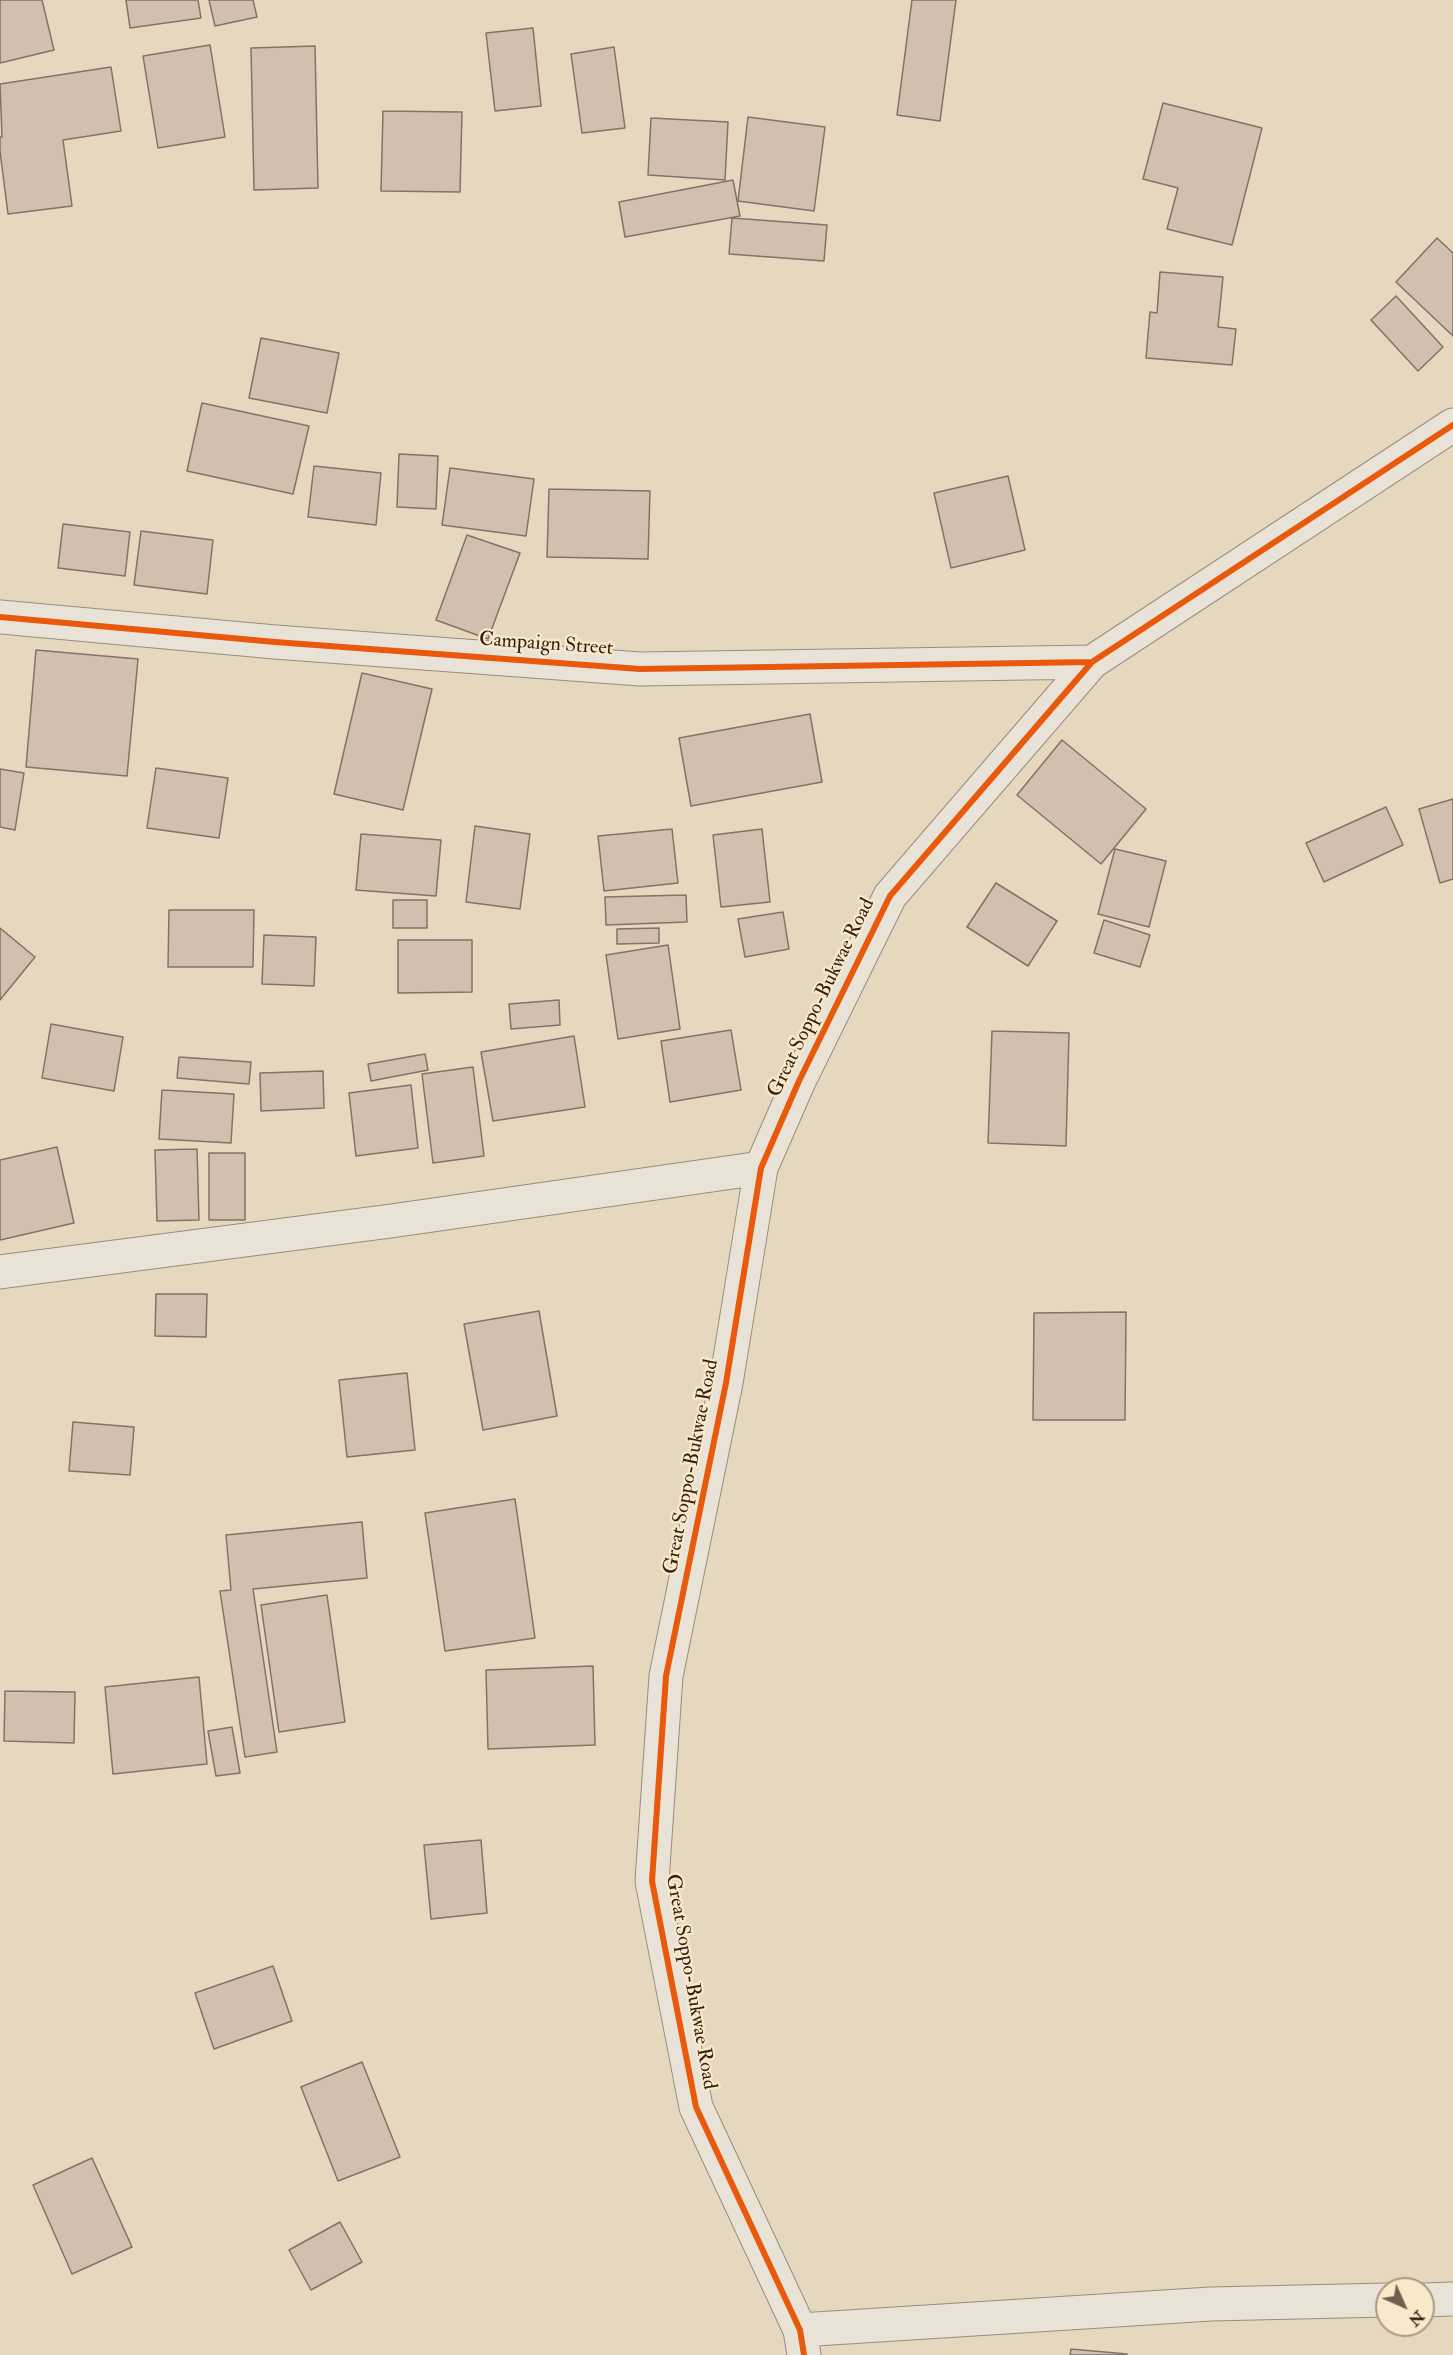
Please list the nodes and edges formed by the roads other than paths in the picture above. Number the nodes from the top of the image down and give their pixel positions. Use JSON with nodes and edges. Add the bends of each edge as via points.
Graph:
{"nodes":[{"id":1,"x":1453,"y":424,"type":"edge"},
{"id":2,"x":0,"y":616,"type":"edge"},
{"id":3,"x":1092,"y":662,"type":"junction"},
{"id":4,"x":760,"y":1168,"type":"junction"},
{"id":5,"x":0,"y":1272,"type":"edge"},
{"id":6,"x":1453,"y":2299,"type":"edge"},
{"id":7,"x":1375,"y":2300,"type":"edge"},
{"id":8,"x":1435,"y":2300,"type":"edge"},
{"id":9,"x":802,"y":2343,"type":"edge"}],
"edges":[{"from":1,"to":3,"type":"street","name":"Great Soppo-Bukwae Road"},
{"from":2,"to":3,"type":"street","name":"Campaign Street","via":[[275,642],[640,669]]},
{"from":3,"to":4,"type":"street","name":"Great Soppo-Bukwae Road","via":[[890,896]]},
{"from":4,"to":5,"type":"street"},
{"from":4,"to":9,"type":"street","name":"Great Soppo-Bukwae Road","via":[[726,1383],[666,1676],[652,1881],[696,2107]]},
{"from":6,"to":8,"type":"street"},
{"from":7,"to":9,"type":"street","via":[[1211,2304]]}]}
